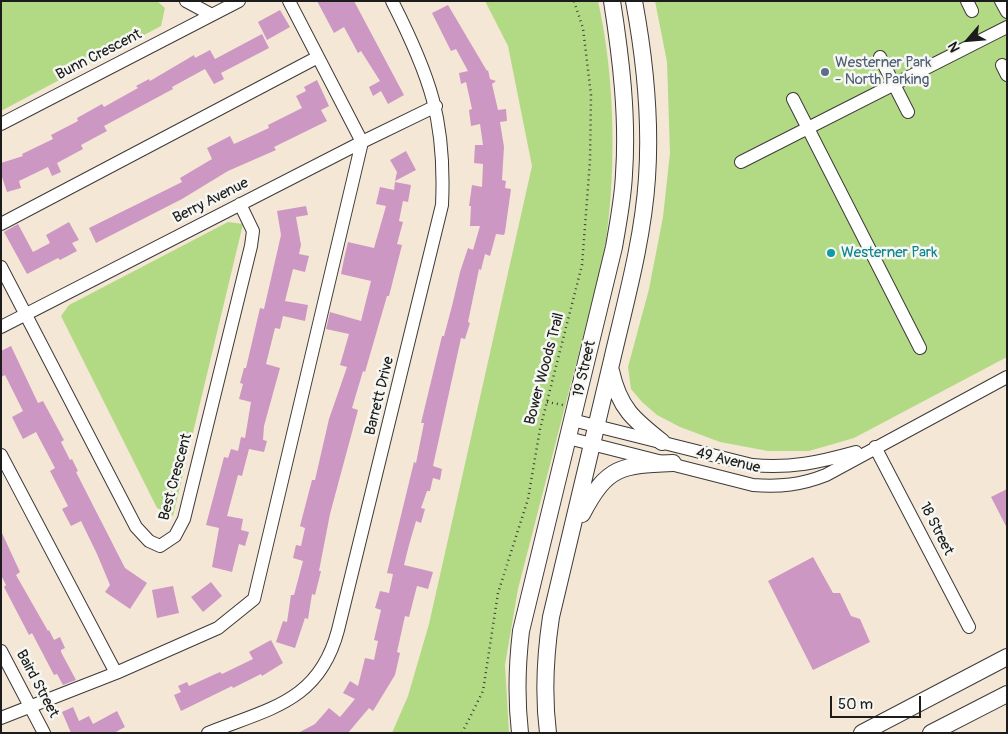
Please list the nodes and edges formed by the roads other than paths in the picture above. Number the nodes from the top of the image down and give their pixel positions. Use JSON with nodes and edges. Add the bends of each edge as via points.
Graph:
{"nodes":[{"id":1,"x":186,"y":1,"type":"edge"},
{"id":2,"x":239,"y":1,"type":"edge"},
{"id":3,"x":289,"y":1,"type":"edge"},
{"id":4,"x":392,"y":1,"type":"edge"},
{"id":5,"x":612,"y":1,"type":"edge"},
{"id":6,"x":634,"y":1,"type":"edge"},
{"id":7,"x":1001,"y":1,"type":"edge"},
{"id":8,"x":1007,"y":12,"type":"edge"},
{"id":9,"x":212,"y":15,"type":"junction"},
{"id":10,"x":1007,"y":27,"type":"edge"},
{"id":11,"x":318,"y":57,"type":"junction"},
{"id":12,"x":880,"y":57,"type":"dead end"},
{"id":13,"x":894,"y":84,"type":"junction"},
{"id":14,"x":793,"y":99,"type":"dead end"},
{"id":15,"x":436,"y":106,"type":"junction"},
{"id":16,"x":908,"y":112,"type":"dead end"},
{"id":17,"x":1,"y":124,"type":"edge"},
{"id":18,"x":808,"y":128,"type":"junction"},
{"id":19,"x":362,"y":142,"type":"junction"},
{"id":20,"x":741,"y":162,"type":"dead end"},
{"id":21,"x":240,"y":204,"type":"junction"},
{"id":22,"x":1,"y":224,"type":"edge"},
{"id":23,"x":1,"y":267,"type":"edge"},
{"id":24,"x":26,"y":314,"type":"junction"},
{"id":25,"x":1,"y":327,"type":"edge"},
{"id":26,"x":920,"y":348,"type":"dead end"},
{"id":27,"x":610,"y":369,"type":"junction"},
{"id":28,"x":1007,"y":377,"type":"edge"},
{"id":29,"x":570,"y":413,"type":"junction"},
{"id":30,"x":596,"y":426,"type":"junction"},
{"id":31,"x":568,"y":438,"type":"junction"},
{"id":32,"x":662,"y":442,"type":"junction"},
{"id":33,"x":592,"y":443,"type":"junction"},
{"id":34,"x":875,"y":446,"type":"junction"},
{"id":35,"x":1,"y":455,"type":"edge"},
{"id":36,"x":673,"y":463,"type":"junction"},
{"id":37,"x":570,"y":536,"type":"junction"},
{"id":38,"x":969,"y":627,"type":"dead end"},
{"id":39,"x":1,"y":651,"type":"edge"},
{"id":40,"x":1007,"y":657,"type":"edge"},
{"id":41,"x":116,"y":673,"type":"junction"},
{"id":42,"x":1007,"y":694,"type":"edge"},
{"id":43,"x":31,"y":708,"type":"junction"},
{"id":44,"x":1,"y":718,"type":"edge"},
{"id":45,"x":44,"y":733,"type":"edge"},
{"id":46,"x":208,"y":733,"type":"edge"},
{"id":47,"x":520,"y":733,"type":"edge"},
{"id":48,"x":548,"y":733,"type":"edge"},
{"id":49,"x":862,"y":733,"type":"edge"},
{"id":50,"x":931,"y":733,"type":"edge"}],
"edges":[{"from":1,"to":9,"type":"street"},
{"from":2,"to":9,"type":"street","name":"Bunn Crescent"},
{"from":3,"to":11,"type":"street"},
{"from":4,"to":15,"type":"street","name":"Barrett Drive","via":[[422,62]]},
{"from":5,"to":29,"type":"main road","name":"19 Street","via":[[625,112],[624,173],[614,247]]},
{"from":6,"to":27,"type":"main road","name":"19 Street","via":[[645,75],[647,179],[639,239]]},
{"from":7,"to":8,"type":"street"},
{"from":9,"to":17,"type":"street","name":"Bunn Crescent"},
{"from":10,"to":13,"type":"street"},
{"from":11,"to":19,"type":"street"},
{"from":11,"to":22,"type":"street"},
{"from":12,"to":13,"type":"street"},
{"from":13,"to":16,"type":"street"},
{"from":13,"to":18,"type":"street"},
{"from":14,"to":18,"type":"street"},
{"from":15,"to":19,"type":"street","name":"Berry Avenue"},
{"from":15,"to":46,"type":"street","name":"Barrett Drive","via":[[443,159],[442,205],[331,652],[319,674],[298,694]]},
{"from":18,"to":20,"type":"street"},
{"from":18,"to":26,"type":"street"},
{"from":19,"to":21,"type":"street","name":"Berry Avenue"},
{"from":19,"to":41,"type":"street","via":[[254,599],[218,628]]},
{"from":21,"to":24,"type":"street","name":"Berry Avenue"},
{"from":21,"to":24,"type":"street","name":"Best Crescent","via":[[253,231],[251,246],[184,519],[175,536],[166,544],[153,544],[136,527]]},
{"from":23,"to":24,"type":"street"},
{"from":24,"to":25,"type":"street","name":"Berry Avenue"},
{"from":27,"to":30,"type":"main road","name":"19 Street"},
{"from":27,"to":32,"type":"main road","via":[[625,410]]},
{"from":28,"to":34,"type":"street","name":"49 Avenue"},
{"from":29,"to":30,"type":"street","name":"49 Avenue"},
{"from":29,"to":31,"type":"main road","name":"19 Street"},
{"from":30,"to":32,"type":"street","name":"49 Avenue"},
{"from":30,"to":33,"type":"main road","name":"19 Street"},
{"from":31,"to":33,"type":"street","name":"49 Avenue"},
{"from":31,"to":47,"type":"main road","name":"19 Street","via":[[521,630],[516,695]]},
{"from":32,"to":34,"type":"street","name":"49 Avenue","via":[[774,467],[815,464]]},
{"from":33,"to":36,"type":"street","name":"49 Avenue"},
{"from":33,"to":37,"type":"main road","name":"19 Street"},
{"from":34,"to":36,"type":"street","name":"49 Avenue","via":[[826,475],[805,484],[782,486],[753,486]]},
{"from":34,"to":38,"type":"street","name":"18 Street"},
{"from":35,"to":41,"type":"street"},
{"from":36,"to":37,"type":"main road","via":[[637,464],[622,468],[605,479],[593,493]]},
{"from":37,"to":48,"type":"main road","name":"19 Street","via":[[551,617],[545,662]]},
{"from":39,"to":43,"type":"street","name":"Baird Street"},
{"from":40,"to":49,"type":"main road"},
{"from":41,"to":43,"type":"street"},
{"from":42,"to":50,"type":"main road"},
{"from":43,"to":44,"type":"street"},
{"from":43,"to":45,"type":"street","name":"Baird Street"}]}
